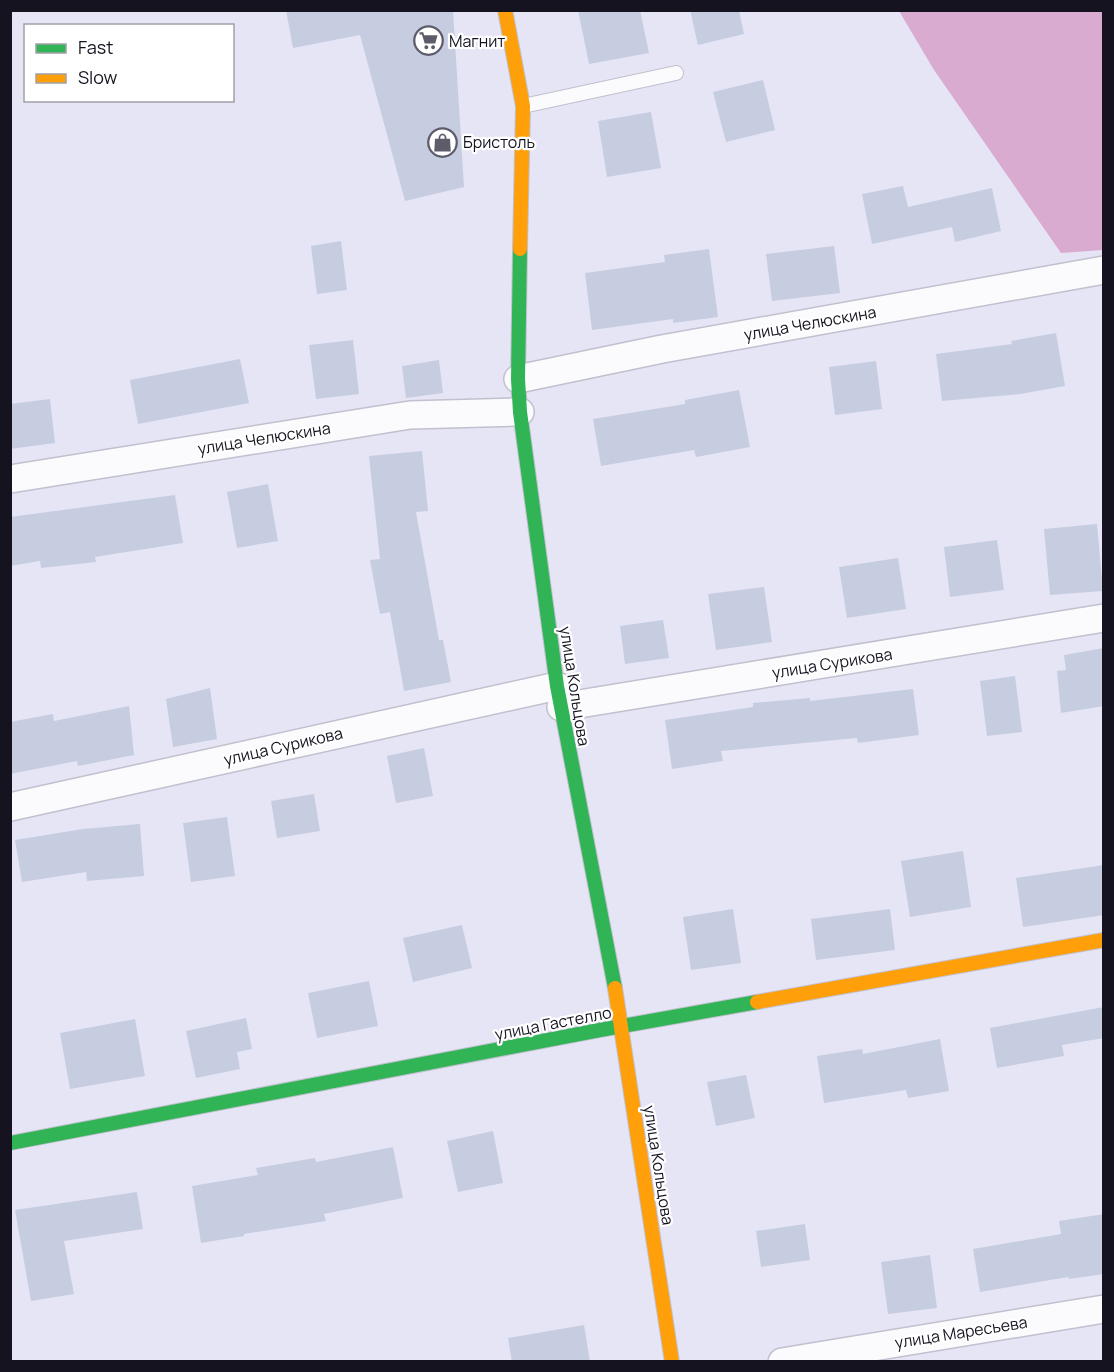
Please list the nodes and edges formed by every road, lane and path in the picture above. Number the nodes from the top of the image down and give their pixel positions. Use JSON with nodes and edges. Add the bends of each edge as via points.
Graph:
{"nodes":[{"id":1,"x":505,"y":10,"type":"edge"},
{"id":2,"x":676,"y":73,"type":"dead end"},
{"id":3,"x":523,"y":106,"type":"junction"},
{"id":4,"x":1104,"y":270,"type":"edge"},
{"id":5,"x":518,"y":378,"type":"junction"},
{"id":6,"x":520,"y":412,"type":"junction"},
{"id":7,"x":10,"y":479,"type":"edge"},
{"id":8,"x":1104,"y":618,"type":"edge"},
{"id":9,"x":559,"y":697,"type":"junction"},
{"id":10,"x":10,"y":807,"type":"edge"},
{"id":11,"x":1104,"y":940,"type":"edge"},
{"id":12,"x":622,"y":1027,"type":"junction"},
{"id":13,"x":10,"y":1143,"type":"edge"},
{"id":14,"x":1104,"y":1309,"type":"edge"},
{"id":15,"x":672,"y":1362,"type":"edge"},
{"id":16,"x":783,"y":1362,"type":"edge"}],
"edges":[{"from":1,"to":3,"type":"street","name":"улица Кольцова"},
{"from":2,"to":3,"type":"lane"},
{"from":3,"to":5,"type":"street","name":"улица Кольцова"},
{"from":4,"to":5,"type":"street","name":"улица Челюскина"},
{"from":5,"to":6,"type":"street","name":"улица Кольцова"},
{"from":6,"to":7,"type":"street","name":"улица Челюскина","via":[[410,415]]},
{"from":6,"to":9,"type":"street","name":"улица Кольцова"},
{"from":8,"to":9,"type":"street","name":"улица Сурикова"},
{"from":9,"to":10,"type":"street","name":"улица Сурикова"},
{"from":9,"to":12,"type":"street","name":"улица Кольцова"},
{"from":11,"to":12,"type":"street","name":"улица Гастелло"},
{"from":12,"to":13,"type":"street","name":"улица Гастелло"},
{"from":12,"to":15,"type":"street","name":"улица Кольцова"},
{"from":14,"to":16,"type":"street","name":"улица Маресьева"}]}
